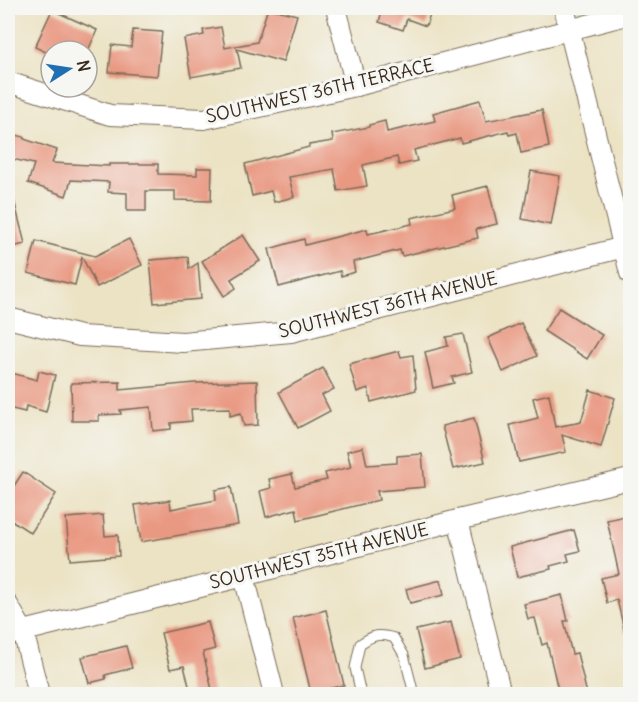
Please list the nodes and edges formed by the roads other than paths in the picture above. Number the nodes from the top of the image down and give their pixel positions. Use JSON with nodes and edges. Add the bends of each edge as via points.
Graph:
{"nodes":[{"id":1,"x":336,"y":8,"type":"edge"},
{"id":2,"x":564,"y":8,"type":"edge"},
{"id":3,"x":630,"y":14,"type":"edge"},
{"id":4,"x":570,"y":30,"type":"junction"},
{"id":5,"x":8,"y":82,"type":"edge"},
{"id":6,"x":356,"y":86,"type":"junction"},
{"id":7,"x":624,"y":247,"type":"junction"},
{"id":8,"x":630,"y":273,"type":"edge"},
{"id":9,"x":8,"y":318,"type":"edge"},
{"id":10,"x":630,"y":479,"type":"edge"},
{"id":11,"x":458,"y":520,"type":"junction"},
{"id":12,"x":244,"y":576,"type":"junction"},
{"id":13,"x":8,"y":605,"type":"edge"},
{"id":14,"x":15,"y":633,"type":"edge"},
{"id":15,"x":39,"y":694,"type":"edge"},
{"id":16,"x":274,"y":694,"type":"edge"},
{"id":17,"x":361,"y":694,"type":"edge"},
{"id":18,"x":414,"y":694,"type":"edge"},
{"id":19,"x":501,"y":694,"type":"edge"}],
"edges":[{"from":1,"to":6,"type":"street"},
{"from":2,"to":4,"type":"street"},
{"from":3,"to":4,"type":"street","name":"SOUTHWEST 36TH TERRACE"},
{"from":4,"to":6,"type":"street","name":"SOUTHWEST 36TH TERRACE"},
{"from":4,"to":7,"type":"street"},
{"from":5,"to":6,"type":"street","name":"SOUTHWEST 36TH TERRACE","via":[[110,115],[204,119]]},
{"from":7,"to":8,"type":"street"},
{"from":7,"to":9,"type":"street","name":"SOUTHWEST 36TH AVENUE","via":[[291,332],[183,342],[80,336]]},
{"from":10,"to":11,"type":"street","name":"SOUTHWEST 35TH AVENUE"},
{"from":11,"to":12,"type":"street","name":"SOUTHWEST 35TH AVENUE"},
{"from":11,"to":19,"type":"street"},
{"from":12,"to":14,"type":"street","name":"SOUTHWEST 35TH AVENUE"},
{"from":12,"to":16,"type":"street"},
{"from":13,"to":14,"type":"street"},
{"from":14,"to":15,"type":"street"},
{"from":17,"to":18,"type":"lane","via":[[355,668],[360,644],[383,635],[394,638],[404,655]]}]}
